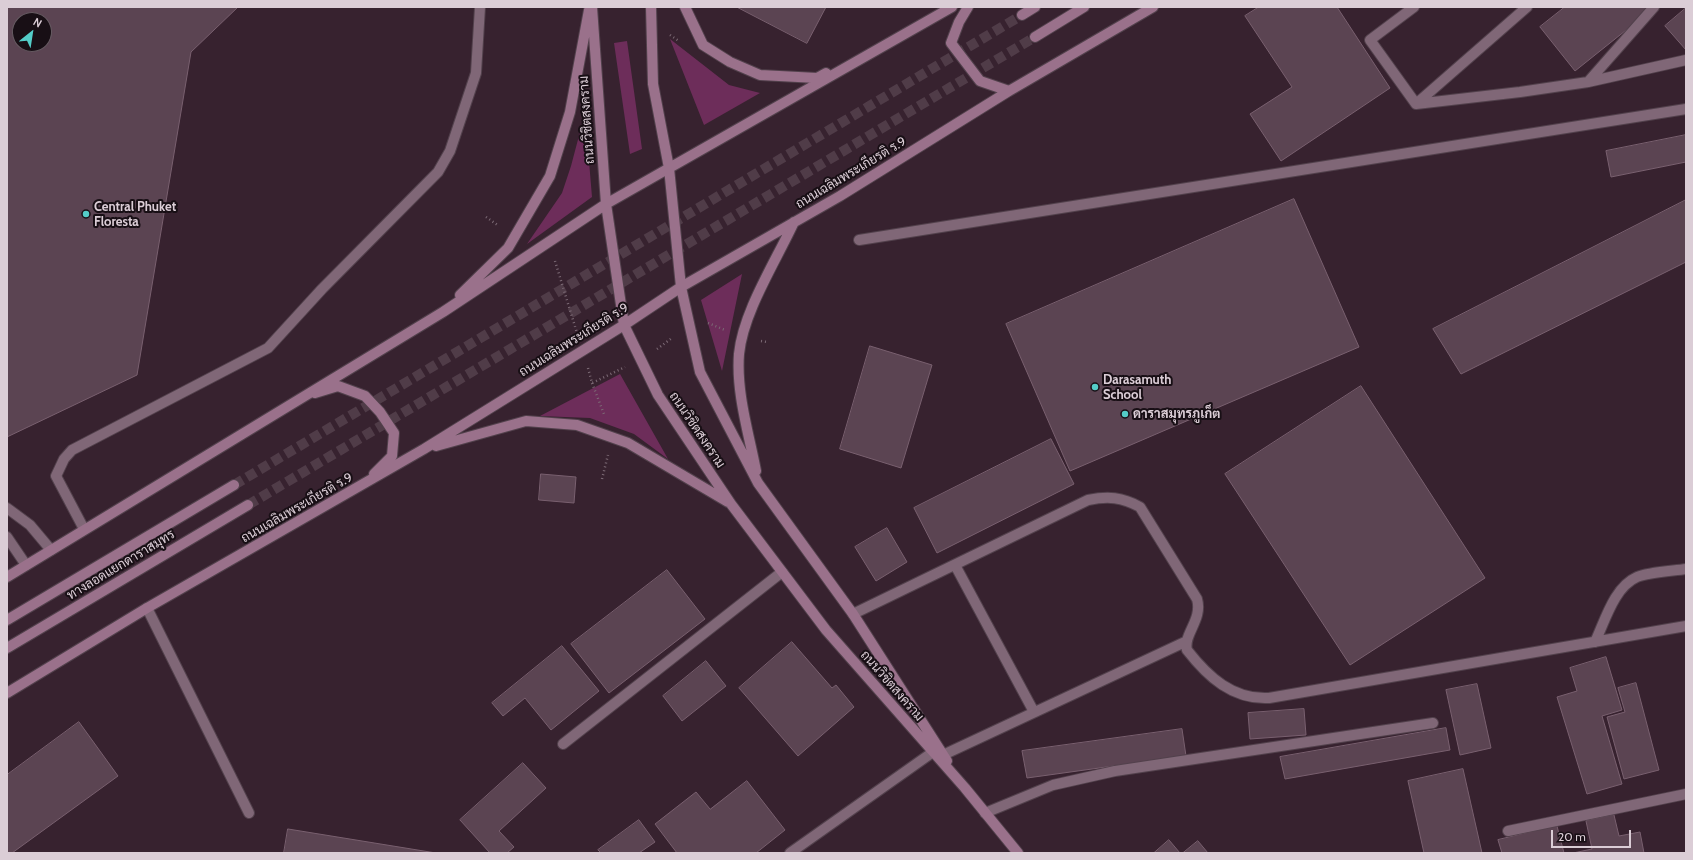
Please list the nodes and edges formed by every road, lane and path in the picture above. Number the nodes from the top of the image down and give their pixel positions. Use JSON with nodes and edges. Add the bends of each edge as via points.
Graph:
{"nodes":[{"id":1,"x":480,"y":7,"type":"edge"},
{"id":2,"x":591,"y":7,"type":"edge"},
{"id":3,"x":651,"y":7,"type":"edge"},
{"id":4,"x":685,"y":7,"type":"edge"},
{"id":5,"x":952,"y":7,"type":"edge"},
{"id":6,"x":968,"y":7,"type":"edge"},
{"id":7,"x":1035,"y":7,"type":"edge"},
{"id":8,"x":1084,"y":7,"type":"edge"},
{"id":9,"x":1153,"y":7,"type":"edge"},
{"id":10,"x":1414,"y":7,"type":"edge"},
{"id":11,"x":1528,"y":7,"type":"edge"},
{"id":12,"x":1654,"y":7,"type":"edge"},
{"id":13,"x":1022,"y":15,"type":"tunnel mouth"},
{"id":14,"x":695,"y":28,"type":"junction"},
{"id":15,"x":664,"y":31,"type":"dead end"},
{"id":16,"x":911,"y":31,"type":"junction"},
{"id":17,"x":1035,"y":37,"type":"tunnel mouth"},
{"id":18,"x":1686,"y":60,"type":"edge"},
{"id":19,"x":1588,"y":82,"type":"junction"},
{"id":20,"x":1009,"y":90,"type":"junction"},
{"id":21,"x":1416,"y":104,"type":"junction"},
{"id":22,"x":1686,"y":108,"type":"edge"},
{"id":23,"x":669,"y":168,"type":"junction"},
{"id":24,"x":606,"y":204,"type":"junction"},
{"id":25,"x":794,"y":222,"type":"junction"},
{"id":26,"x":859,"y":240,"type":"dead end"},
{"id":27,"x":549,"y":241,"type":"junction"},
{"id":28,"x":681,"y":287,"type":"junction"},
{"id":29,"x":443,"y":312,"type":"junction"},
{"id":30,"x":624,"y":325,"type":"junction"},
{"id":31,"x":690,"y":326,"type":"junction"},
{"id":32,"x":582,"y":351,"type":"junction"},
{"id":33,"x":641,"y":360,"type":"junction"},
{"id":34,"x":302,"y":397,"type":"junction"},
{"id":35,"x":424,"y":449,"type":"junction"},
{"id":36,"x":758,"y":483,"type":"junction"},
{"id":37,"x":365,"y":484,"type":"junction"},
{"id":38,"x":234,"y":485,"type":"tunnel mouth"},
{"id":39,"x":731,"y":504,"type":"junction"},
{"id":40,"x":248,"y":505,"type":"tunnel mouth"},
{"id":41,"x":7,"y":508,"type":"edge"},
{"id":42,"x":84,"y":529,"type":"junction"},
{"id":43,"x":7,"y":537,"type":"edge"},
{"id":44,"x":51,"y":550,"type":"junction"},
{"id":45,"x":26,"y":565,"type":"junction"},
{"id":46,"x":955,"y":565,"type":"junction"},
{"id":47,"x":1686,"y":569,"type":"edge"},
{"id":48,"x":782,"y":572,"type":"junction"},
{"id":49,"x":7,"y":576,"type":"edge"},
{"id":50,"x":148,"y":608,"type":"junction"},
{"id":51,"x":853,"y":614,"type":"junction"},
{"id":52,"x":7,"y":620,"type":"edge"},
{"id":53,"x":1686,"y":626,"type":"edge"},
{"id":54,"x":1187,"y":641,"type":"junction"},
{"id":55,"x":1594,"y":642,"type":"junction"},
{"id":56,"x":7,"y":648,"type":"edge"},
{"id":57,"x":7,"y":693,"type":"edge"},
{"id":58,"x":1034,"y":712,"type":"junction"},
{"id":59,"x":1433,"y":723,"type":"dead end"},
{"id":60,"x":563,"y":744,"type":"dead end"},
{"id":61,"x":932,"y":752,"type":"junction"},
{"id":62,"x":943,"y":755,"type":"junction"},
{"id":63,"x":965,"y":788,"type":"junction"},
{"id":64,"x":1686,"y":794,"type":"edge"},
{"id":65,"x":249,"y":813,"type":"dead end"},
{"id":66,"x":985,"y":813,"type":"junction"},
{"id":67,"x":1508,"y":831,"type":"dead end"},
{"id":68,"x":790,"y":853,"type":"edge"},
{"id":69,"x":1018,"y":853,"type":"edge"}],
"edges":[{"from":1,"to":42,"type":"street","via":[[476,73],[450,151],[438,172],[322,289],[268,348],[72,450],[64,459],[56,476]]},
{"from":2,"to":24,"type":"main road","name":"ถนนวิชิตสงคราม"},
{"from":2,"to":29,"type":"main road","via":[[570,112],[550,176],[508,248]]},
{"from":3,"to":23,"type":"main road","name":"ถนนวิชิตสงคราม","via":[[653,84]]},
{"from":4,"to":14,"type":"main road"},
{"from":5,"to":16,"type":"main road"},
{"from":6,"to":20,"type":"main road","via":[[951,43],[980,81]]},
{"from":7,"to":13,"type":"main road"},
{"from":8,"to":17,"type":"main road"},
{"from":9,"to":20,"type":"main road","name":"ถนนเฉลิมพระเกียรติ ร.9"},
{"from":10,"to":21,"type":"street","via":[[1370,40]]},
{"from":11,"to":21,"type":"street"},
{"from":12,"to":19,"type":"street"},
{"from":14,"to":15,"type":"path","via":[[683,44]]},
{"from":14,"to":16,"type":"main road","via":[[703,44],[730,62],[760,75],[816,78]]},
{"from":16,"to":23,"type":"main road"},
{"from":18,"to":19,"type":"street"},
{"from":19,"to":21,"type":"street"},
{"from":20,"to":25,"type":"main road","name":"ถนนเฉลิมพระเกียรติ ร.9"},
{"from":22,"to":26,"type":"street"},
{"from":23,"to":24,"type":"main road"},
{"from":23,"to":28,"type":"main road","name":"ถนนวิชิตสงคราม"},
{"from":24,"to":27,"type":"main road"},
{"from":24,"to":30,"type":"main road","name":"ถนนวิชิตสงคราม"},
{"from":25,"to":28,"type":"main road","name":"ถนนเฉลิมพระเกียรติ ร.9"},
{"from":25,"to":36,"type":"main road","via":[[748,319],[739,354],[740,387]]},
{"from":27,"to":29,"type":"main road"},
{"from":27,"to":32,"type":"path"},
{"from":28,"to":30,"type":"main road","name":"ถนนเฉลิมพระเกียรติ ร.9"},
{"from":28,"to":31,"type":"main road","name":"ถนนวิชิตสงคราม"},
{"from":29,"to":34,"type":"main road"},
{"from":30,"to":32,"type":"main road","name":"ถนนเฉลิมพระเกียรติ ร.9"},
{"from":30,"to":33,"type":"main road","name":"ถนนวิชิตสงคราม"},
{"from":31,"to":33,"type":"path"},
{"from":31,"to":36,"type":"main road","name":"ถนนวิชิตสงคราม","via":[[700,372]]},
{"from":32,"to":33,"type":"path","via":[[592,383]]},
{"from":32,"to":35,"type":"main road","name":"ถนนเฉลิมพระเกียรติ ร.9"},
{"from":33,"to":39,"type":"main road","name":"ถนนวิชิตสงคราม","via":[[658,395]]},
{"from":34,"to":37,"type":"main road","via":[[338,386],[365,396],[380,412],[394,433],[392,456]]},
{"from":34,"to":42,"type":"main road"},
{"from":35,"to":37,"type":"main road","name":"ถนนเฉลิมพระเกียรติ ร.9"},
{"from":35,"to":39,"type":"main road","via":[[526,420],[577,425],[628,443]]},
{"from":36,"to":51,"type":"main road","name":"ถนนวิชิตสงคราม"},
{"from":37,"to":50,"type":"main road","name":"ถนนเฉลิมพระเกียรติ ร.9"},
{"from":38,"to":52,"type":"main road","name":"ทางลอดแยกดาราสมุทร"},
{"from":39,"to":48,"type":"main road","name":"ถนนวิชิตสงคราม"},
{"from":40,"to":56,"type":"main road","name":"ทางลอดแยกดาราสมุทร"},
{"from":41,"to":44,"type":"street","via":[[30,525]]},
{"from":42,"to":44,"type":"main road"},
{"from":43,"to":45,"type":"street"},
{"from":44,"to":45,"type":"main road"},
{"from":45,"to":49,"type":"main road"},
{"from":46,"to":51,"type":"street"},
{"from":46,"to":54,"type":"street","via":[[1088,500],[1116,497],[1129,501],[1140,507],[1197,599],[1196,620]]},
{"from":46,"to":58,"type":"street"},
{"from":47,"to":55,"type":"street","via":[[1637,577],[1630,581],[1618,594]]},
{"from":48,"to":60,"type":"street"},
{"from":48,"to":61,"type":"main road","name":"ถนนวิชิตสงคราม","via":[[826,630]]},
{"from":50,"to":57,"type":"main road","name":"ถนนเฉลิมพระเกียรติ ร.9"},
{"from":50,"to":65,"type":"street"},
{"from":51,"to":62,"type":"main road","name":"ถนนวิชิตสงคราม"},
{"from":53,"to":55,"type":"street"},
{"from":54,"to":55,"type":"street","via":[[1187,650],[1221,685],[1244,696],[1262,698]]},
{"from":54,"to":58,"type":"street"},
{"from":58,"to":62,"type":"street"},
{"from":59,"to":66,"type":"street","via":[[1115,771],[1053,785]]},
{"from":61,"to":63,"type":"main road","name":"ถนนวิชิตสงคราม"},
{"from":61,"to":68,"type":"street"},
{"from":62,"to":63,"type":"main road","name":"ถนนวิชิตสงคราม"},
{"from":63,"to":66,"type":"main road","name":"ถนนวิชิตสงคราม"},
{"from":64,"to":67,"type":"street"},
{"from":66,"to":69,"type":"main road","name":"ถนนวิชิตสงคราม"}]}
